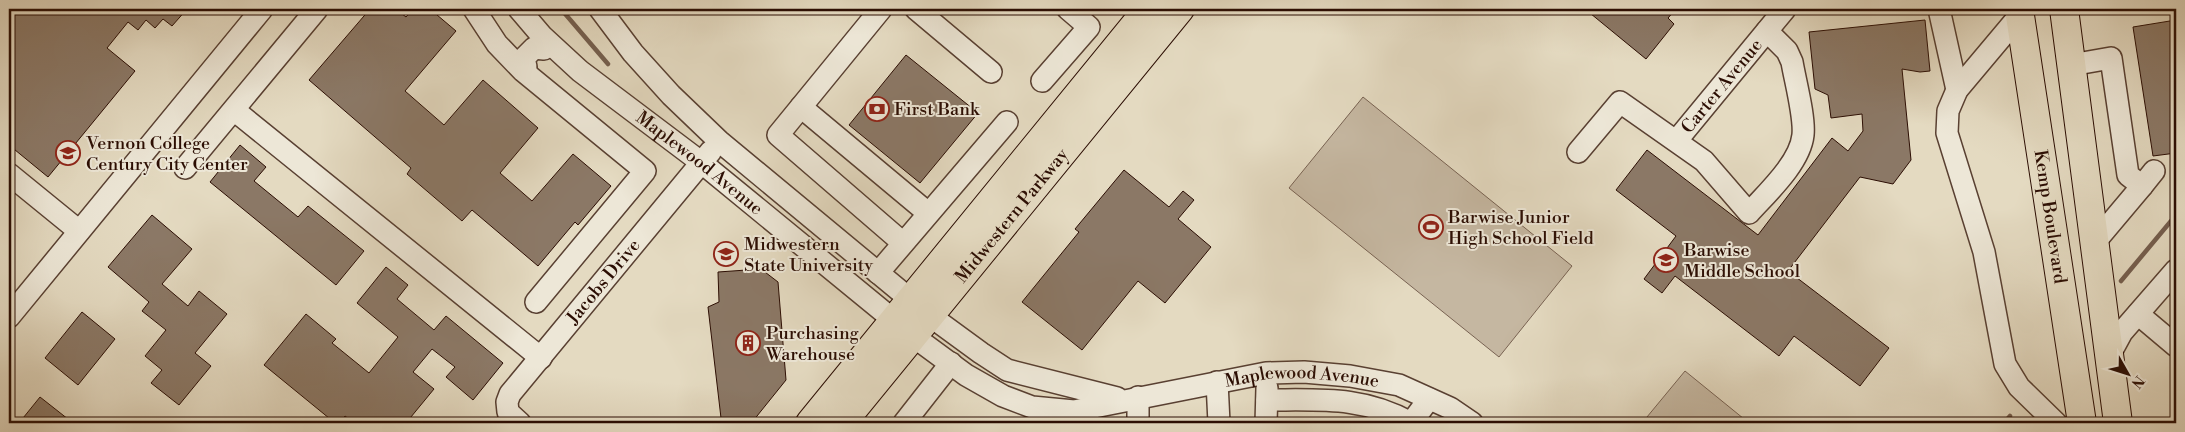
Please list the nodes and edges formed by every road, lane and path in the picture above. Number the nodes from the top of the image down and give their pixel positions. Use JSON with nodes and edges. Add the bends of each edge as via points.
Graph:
{"nodes":[{"id":1,"x":262,"y":9,"type":"edge"},
{"id":2,"x":317,"y":9,"type":"edge"},
{"id":3,"x":474,"y":9,"type":"edge"},
{"id":4,"x":518,"y":9,"type":"edge"},
{"id":5,"x":600,"y":9,"type":"edge"},
{"id":6,"x":881,"y":9,"type":"edge"},
{"id":7,"x":916,"y":9,"type":"edge"},
{"id":8,"x":1068,"y":9,"type":"edge"},
{"id":9,"x":1180,"y":9,"type":"edge"},
{"id":10,"x":1785,"y":9,"type":"edge"},
{"id":11,"x":1939,"y":9,"type":"edge"},
{"id":12,"x":2068,"y":9,"type":"edge"},
{"id":13,"x":2020,"y":14,"type":"edge"},
{"id":14,"x":1149,"y":21,"type":"edge"},
{"id":15,"x":1767,"y":31,"type":"junction"},
{"id":16,"x":546,"y":46,"type":"junction"},
{"id":17,"x":2071,"y":65,"type":"junction"},
{"id":18,"x":524,"y":69,"type":"junction"},
{"id":19,"x":991,"y":72,"type":"dead end"},
{"id":20,"x":1042,"y":81,"type":"dead end"},
{"id":21,"x":1957,"y":90,"type":"junction"},
{"id":22,"x":800,"y":108,"type":"junction"},
{"id":23,"x":234,"y":110,"type":"junction"},
{"id":24,"x":1007,"y":122,"type":"dead end"},
{"id":25,"x":1677,"y":140,"type":"junction"},
{"id":26,"x":719,"y":141,"type":"junction"},
{"id":27,"x":1578,"y":152,"type":"dead end"},
{"id":28,"x":702,"y":162,"type":"junction"},
{"id":29,"x":185,"y":168,"type":"dead end"},
{"id":30,"x":9,"y":174,"type":"edge"},
{"id":31,"x":928,"y":213,"type":"junction"},
{"id":32,"x":78,"y":232,"type":"junction"},
{"id":33,"x":903,"y":243,"type":"junction"},
{"id":34,"x":2094,"y":243,"type":"junction"},
{"id":35,"x":2176,"y":270,"type":"edge"},
{"id":36,"x":878,"y":273,"type":"junction"},
{"id":37,"x":536,"y":302,"type":"dead end"},
{"id":38,"x":2138,"y":314,"type":"junction"},
{"id":39,"x":9,"y":318,"type":"edge"},
{"id":40,"x":912,"y":318,"type":"junction"},
{"id":41,"x":2176,"y":346,"type":"edge"},
{"id":42,"x":2109,"y":356,"type":"junction"},
{"id":43,"x":541,"y":358,"type":"junction"},
{"id":44,"x":951,"y":363,"type":"junction"},
{"id":45,"x":1266,"y":372,"type":"junction"},
{"id":46,"x":1217,"y":382,"type":"junction"},
{"id":47,"x":1131,"y":398,"type":"junction"},
{"id":48,"x":1429,"y":399,"type":"junction"},
{"id":49,"x":1267,"y":400,"type":"junction"},
{"id":50,"x":1044,"y":416,"type":"edge"},
{"id":51,"x":2050,"y":421,"type":"edge"},
{"id":52,"x":520,"y":423,"type":"edge"},
{"id":53,"x":810,"y":423,"type":"edge"},
{"id":54,"x":842,"y":423,"type":"edge"},
{"id":55,"x":904,"y":423,"type":"edge"},
{"id":56,"x":1138,"y":423,"type":"edge"},
{"id":57,"x":1219,"y":423,"type":"edge"},
{"id":58,"x":1266,"y":423,"type":"edge"},
{"id":59,"x":1472,"y":423,"type":"edge"},
{"id":60,"x":2082,"y":423,"type":"edge"},
{"id":61,"x":2118,"y":423,"type":"edge"}],
"edges":[{"from":1,"to":32,"type":"street"},
{"from":2,"to":23,"type":"street"},
{"from":3,"to":18,"type":"street","via":[[497,44]]},
{"from":4,"to":16,"type":"street","name":"Maplewood Avenue"},
{"from":5,"to":26,"type":"street","name":"Maplewood Avenue","via":[[633,53]]},
{"from":6,"to":22,"type":"street"},
{"from":7,"to":19,"type":"street"},
{"from":8,"to":20,"type":"street","via":[[1089,27]]},
{"from":9,"to":14,"type":"main road","name":"Midwestern Parkway"},
{"from":10,"to":15,"type":"street","name":"Carter Avenue"},
{"from":11,"to":21,"type":"street"},
{"from":12,"to":13,"type":"main road"},
{"from":12,"to":17,"type":"main road"},
{"from":13,"to":21,"type":"street"},
{"from":13,"to":60,"type":"main road","name":"Kemp Boulevard"},
{"from":14,"to":40,"type":"main road","name":"Midwestern Parkway"},
{"from":15,"to":25,"type":"street","name":"Carter Avenue"},
{"from":15,"to":25,"type":"street","via":[[1787,51],[1792,62],[1803,134],[1798,152],[1773,187],[1749,213],[1704,161]]},
{"from":16,"to":18,"type":"street","via":[[534,48],[524,58]]},
{"from":16,"to":28,"type":"street","name":"Maplewood Avenue"},
{"from":17,"to":34,"type":"main road"},
{"from":17,"to":34,"type":"street","via":[[2111,58],[2128,174],[2148,179]]},
{"from":18,"to":37,"type":"street","via":[[645,171]]},
{"from":21,"to":51,"type":"street","via":[[1948,111],[1947,133],[1984,252],[2005,364],[2019,387]]},
{"from":22,"to":31,"type":"street"},
{"from":22,"to":33,"type":"street","via":[[778,135]]},
{"from":23,"to":29,"type":"street"},
{"from":23,"to":43,"type":"street"},
{"from":24,"to":31,"type":"street"},
{"from":25,"to":27,"type":"street","via":[[1620,102]]},
{"from":26,"to":28,"type":"street","name":"Jacobs Drive"},
{"from":26,"to":36,"type":"street","name":"Maplewood Avenue"},
{"from":28,"to":40,"type":"street","name":"Maplewood Avenue"},
{"from":28,"to":43,"type":"street","name":"Jacobs Drive"},
{"from":30,"to":32,"type":"street"},
{"from":31,"to":33,"type":"street"},
{"from":32,"to":39,"type":"street"},
{"from":33,"to":36,"type":"street"},
{"from":34,"to":42,"type":"main road"},
{"from":35,"to":38,"type":"street"},
{"from":36,"to":40,"type":"street","name":"Maplewood Avenue"},
{"from":38,"to":41,"type":"street"},
{"from":38,"to":42,"type":"street","via":[[2122,332]]},
{"from":40,"to":44,"type":"street","name":"Maplewood Avenue"},
{"from":40,"to":47,"type":"street","name":"Maplewood Avenue","via":[[1008,370]]},
{"from":40,"to":53,"type":"main road","name":"Midwestern Parkway"},
{"from":40,"to":54,"type":"main road","name":"Midwestern Parkway"},
{"from":42,"to":61,"type":"main road"},
{"from":43,"to":52,"type":"street","name":"Jacobs Drive","via":[[510,394],[507,402],[508,412]]},
{"from":44,"to":50,"type":"street","name":"Maplewood Avenue","via":[[1003,396],[1032,407]]},
{"from":44,"to":55,"type":"street"},
{"from":45,"to":46,"type":"street","name":"Maplewood Avenue"},
{"from":45,"to":48,"type":"street","name":"Maplewood Avenue","via":[[1350,376],[1399,386]]},
{"from":45,"to":49,"type":"street"},
{"from":46,"to":47,"type":"street","name":"Maplewood Avenue"},
{"from":46,"to":57,"type":"street"},
{"from":47,"to":50,"type":"street","name":"Maplewood Avenue"},
{"from":47,"to":56,"type":"street"},
{"from":48,"to":49,"type":"street","via":[[1412,423],[1390,411],[1340,400]]},
{"from":48,"to":59,"type":"street","name":"Maplewood Avenue"},
{"from":49,"to":58,"type":"street"}]}
